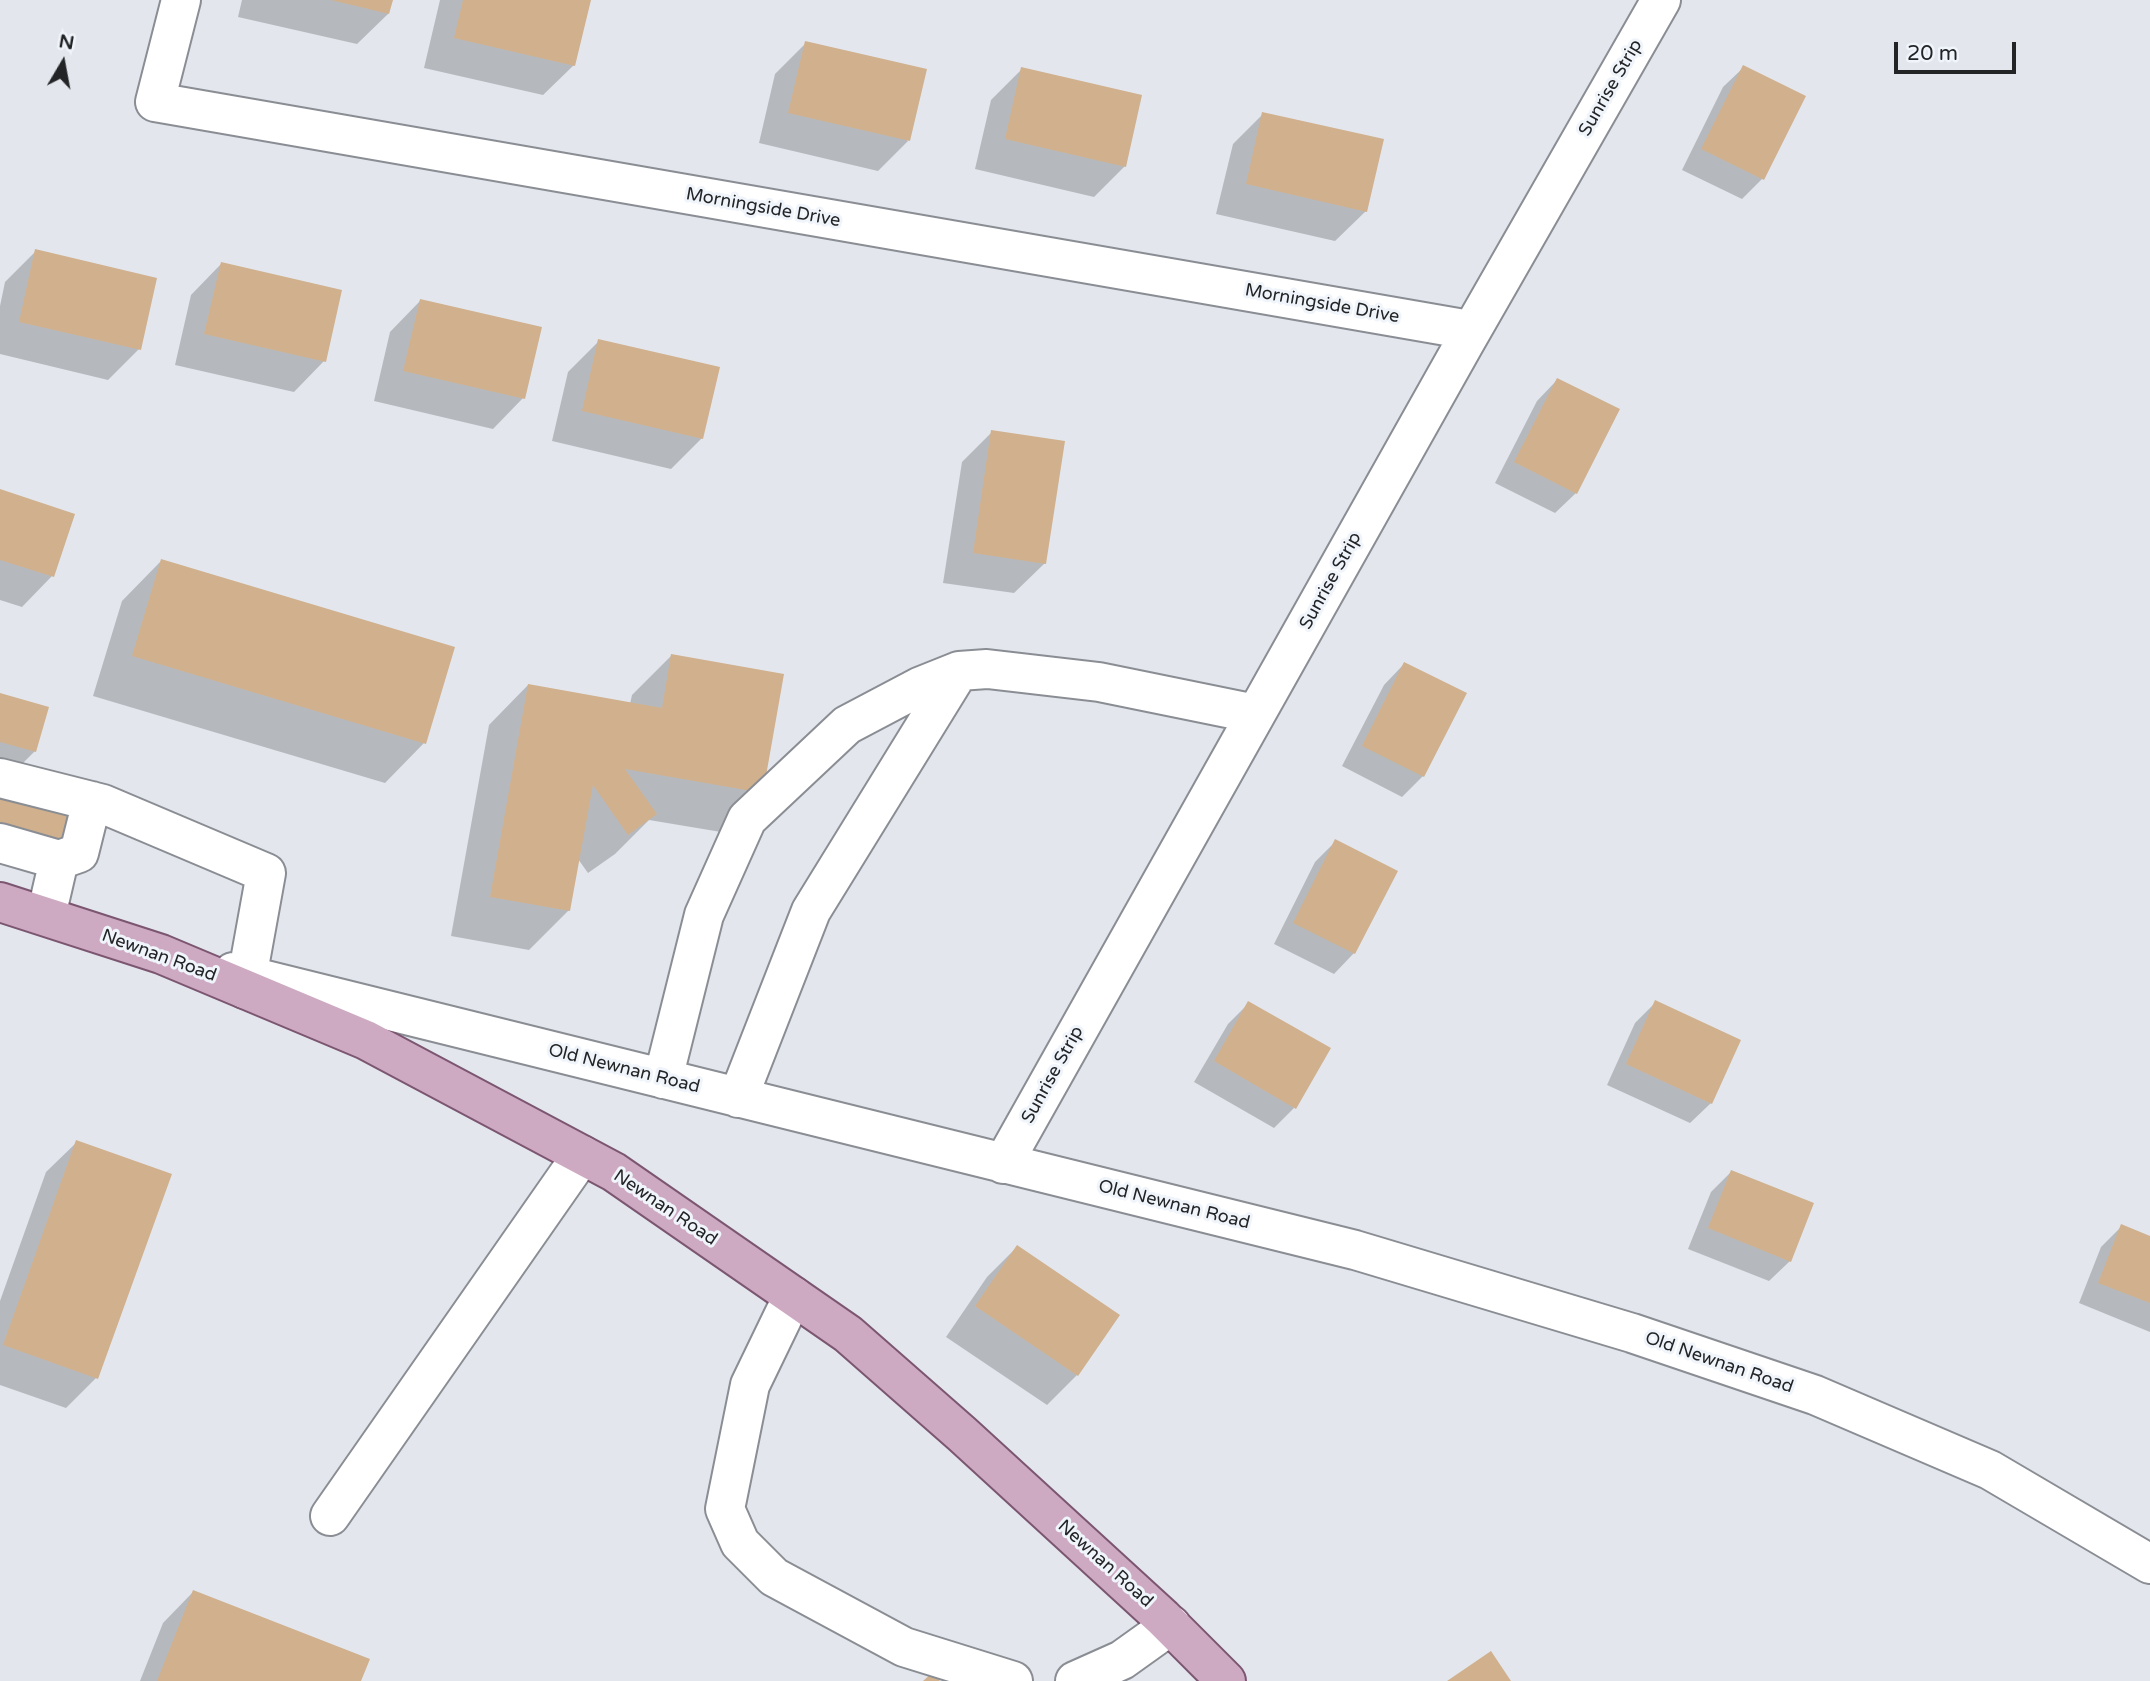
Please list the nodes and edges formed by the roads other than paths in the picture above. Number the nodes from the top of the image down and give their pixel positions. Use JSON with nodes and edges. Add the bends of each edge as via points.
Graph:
{"nodes":[{"id":1,"x":181,"y":0,"type":"edge"},
{"id":2,"x":1661,"y":0,"type":"edge"},
{"id":3,"x":1464,"y":344,"type":"junction"},
{"id":4,"x":959,"y":671,"type":"junction"},
{"id":5,"x":1256,"y":714,"type":"junction"},
{"id":6,"x":0,"y":778,"type":"edge"},
{"id":7,"x":92,"y":801,"type":"junction"},
{"id":8,"x":0,"y":843,"type":"edge"},
{"id":9,"x":59,"y":860,"type":"junction"},
{"id":10,"x":0,"y":902,"type":"edge"},
{"id":11,"x":46,"y":916,"type":"junction"},
{"id":12,"x":246,"y":983,"type":"junction"},
{"id":13,"x":663,"y":1079,"type":"junction"},
{"id":14,"x":738,"y":1097,"type":"junction"},
{"id":15,"x":582,"y":1155,"type":"junction"},
{"id":16,"x":1003,"y":1164,"type":"junction"},
{"id":17,"x":793,"y":1296,"type":"junction"},
{"id":18,"x":330,"y":1516,"type":"dead end"},
{"id":19,"x":2150,"y":1564,"type":"edge"},
{"id":20,"x":1171,"y":1625,"type":"junction"},
{"id":21,"x":1013,"y":1681,"type":"edge"},
{"id":22,"x":1075,"y":1681,"type":"edge"},
{"id":23,"x":1226,"y":1681,"type":"edge"}],
"edges":[{"from":1,"to":3,"type":"street","name":"Morningside Drive","via":[[155,102],[1458,328]]},
{"from":2,"to":3,"type":"street","name":"Sunrise Strip"},
{"from":3,"to":5,"type":"street","name":"Sunrise Strip"},
{"from":4,"to":5,"type":"street","via":[[987,668],[1099,682]]},
{"from":4,"to":13,"type":"street","via":[[847,725],[747,819],[704,915]]},
{"from":4,"to":14,"type":"street","via":[[811,911]]},
{"from":5,"to":16,"type":"street","name":"Sunrise Strip"},
{"from":6,"to":7,"type":"street"},
{"from":7,"to":9,"type":"street","via":[[79,853]]},
{"from":7,"to":12,"type":"street","via":[[266,873]]},
{"from":8,"to":9,"type":"street"},
{"from":9,"to":11,"type":"street"},
{"from":10,"to":11,"type":"main road","name":"Newnan Road"},
{"from":11,"to":12,"type":"main road","name":"Newnan Road"},
{"from":12,"to":13,"type":"street","name":"Old Newnan Road"},
{"from":12,"to":15,"type":"main road","name":"Newnan Road","via":[[366,1040]]},
{"from":13,"to":14,"type":"street","name":"Old Newnan Road"},
{"from":14,"to":16,"type":"street","name":"Old Newnan Road"},
{"from":15,"to":17,"type":"main road","name":"Newnan Road","via":[[614,1172]]},
{"from":15,"to":18,"type":"street"},
{"from":16,"to":19,"type":"street","name":"Old Newnan Road","via":[[1355,1250],[1632,1333],[1815,1395],[1990,1469]]},
{"from":17,"to":20,"type":"main road","name":"Newnan Road","via":[[848,1334]]},
{"from":17,"to":21,"type":"street","via":[[750,1385],[725,1509],[740,1543],[774,1577],[904,1647]]},
{"from":20,"to":22,"type":"street","via":[[1122,1660]]},
{"from":20,"to":23,"type":"main road","name":"Newnan Road"}]}
